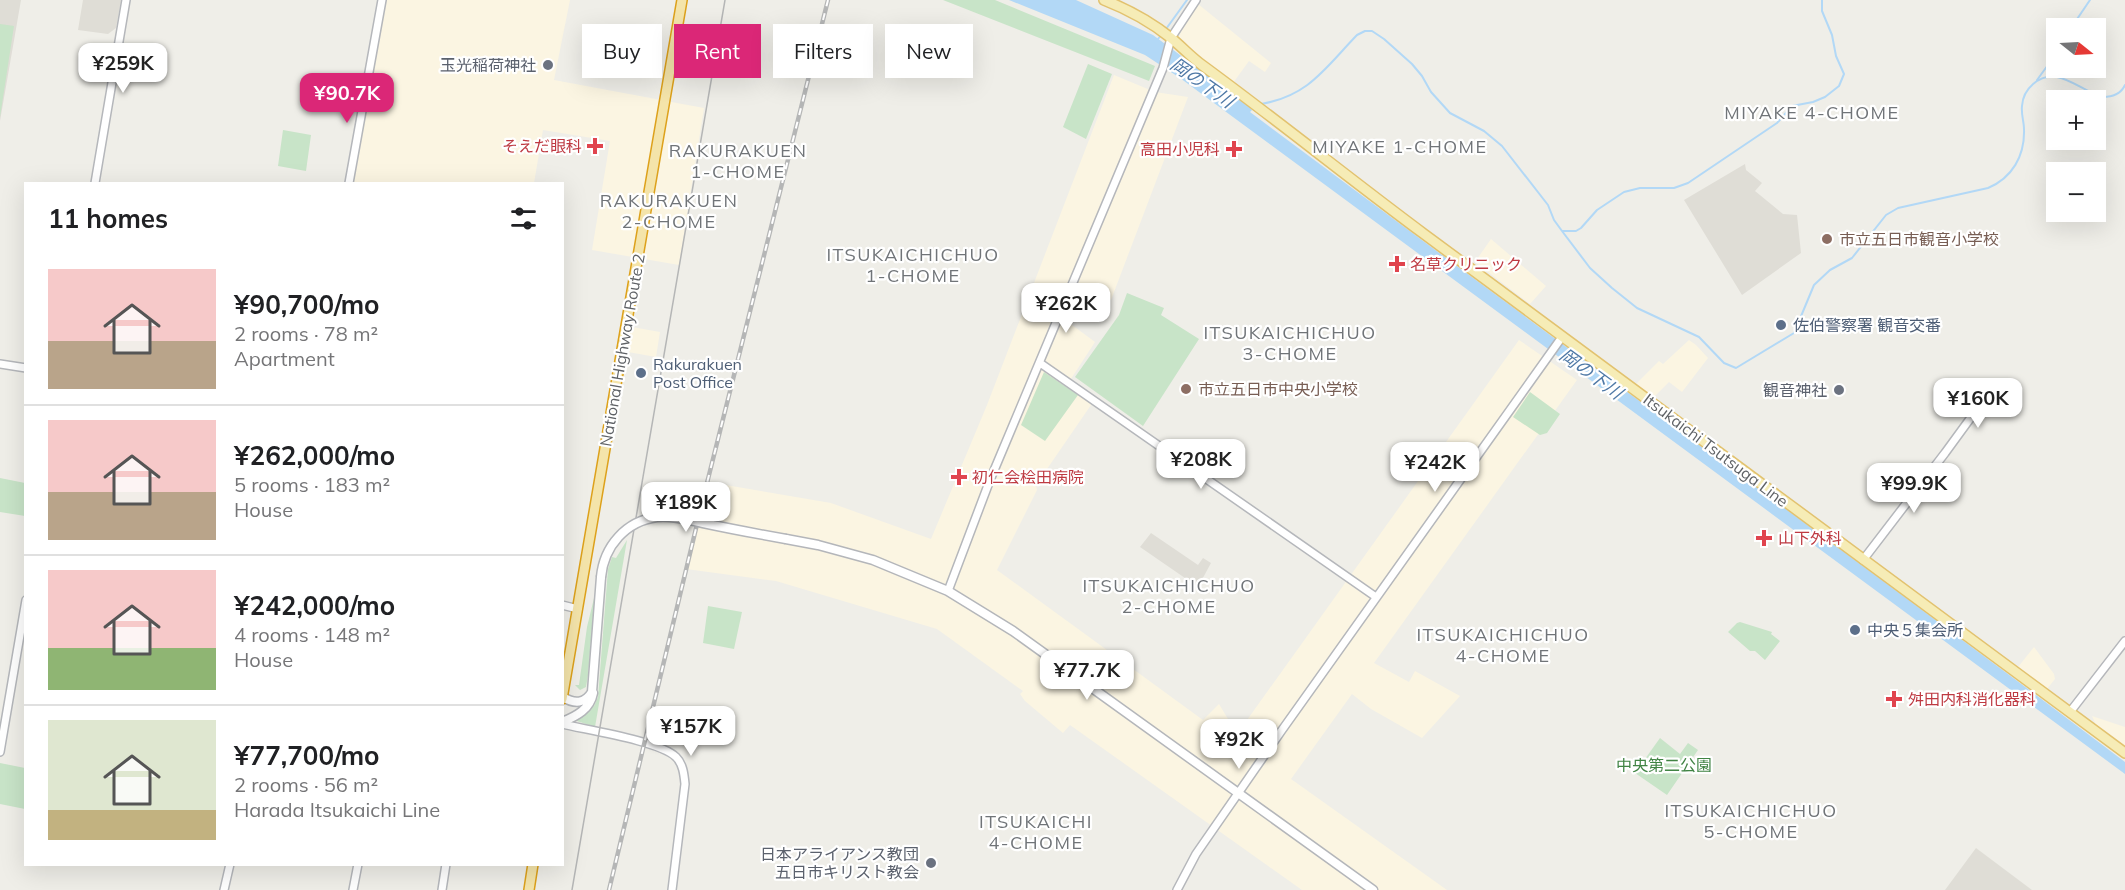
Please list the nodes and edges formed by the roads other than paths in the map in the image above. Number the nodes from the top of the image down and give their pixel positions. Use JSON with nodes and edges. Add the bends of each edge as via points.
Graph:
{"nodes":[{"id":1,"x":126,"y":0,"type":"edge"},
{"id":2,"x":382,"y":0,"type":"edge"},
{"id":3,"x":682,"y":0,"type":"edge"},
{"id":4,"x":1104,"y":0,"type":"edge"},
{"id":5,"x":1196,"y":0,"type":"edge"},
{"id":6,"x":1166,"y":34,"type":"junction"},
{"id":7,"x":95,"y":182,"type":"edge"},
{"id":8,"x":349,"y":182,"type":"edge"},
{"id":9,"x":1561,"y":338,"type":"junction"},
{"id":10,"x":1040,"y":363,"type":"junction"},
{"id":11,"x":0,"y":364,"type":"edge"},
{"id":12,"x":24,"y":368,"type":"edge"},
{"id":13,"x":1991,"y":390,"type":"dead end"},
{"id":14,"x":1863,"y":560,"type":"junction"},
{"id":15,"x":948,"y":591,"type":"junction"},
{"id":16,"x":1376,"y":597,"type":"junction"},
{"id":17,"x":564,"y":606,"type":"edge"},
{"id":18,"x":578,"y":609,"type":"junction"},
{"id":19,"x":24,"y":612,"type":"edge"},
{"id":20,"x":2125,"y":640,"type":"edge"},
{"id":21,"x":594,"y":687,"type":"junction"},
{"id":22,"x":564,"y":692,"type":"edge"},
{"id":23,"x":564,"y":698,"type":"edge"},
{"id":24,"x":2070,"y":712,"type":"junction"},
{"id":25,"x":564,"y":722,"type":"edge"},
{"id":26,"x":564,"y":724,"type":"edge"},
{"id":27,"x":0,"y":752,"type":"edge"},
{"id":28,"x":2125,"y":753,"type":"edge"},
{"id":29,"x":1238,"y":793,"type":"junction"},
{"id":30,"x":230,"y":866,"type":"edge"},
{"id":31,"x":358,"y":866,"type":"edge"},
{"id":32,"x":446,"y":866,"type":"edge"},
{"id":33,"x":533,"y":866,"type":"edge"},
{"id":34,"x":224,"y":890,"type":"edge"},
{"id":35,"x":353,"y":890,"type":"edge"},
{"id":36,"x":442,"y":890,"type":"edge"},
{"id":37,"x":529,"y":890,"type":"edge"},
{"id":38,"x":672,"y":890,"type":"edge"},
{"id":39,"x":1178,"y":890,"type":"edge"},
{"id":40,"x":1373,"y":890,"type":"edge"}],
"edges":[{"from":1,"to":7,"type":"street"},
{"from":2,"to":8,"type":"street"},
{"from":3,"to":18,"type":"highway","name":"National Highway Route 2"},
{"from":4,"to":6,"type":"main road","name":"Itsukaichi Tsutsuga Line"},
{"from":5,"to":6,"type":"street"},
{"from":6,"to":9,"type":"main road","name":"Itsukaichi Tsutsuga Line","via":[[1194,60]]},
{"from":6,"to":10,"type":"street","via":[[1168,52],[1163,68]]},
{"from":9,"to":14,"type":"main road","name":"Itsukaichi Tsutsuga Line"},
{"from":9,"to":16,"type":"street"},
{"from":10,"to":15,"type":"street"},
{"from":10,"to":16,"type":"street"},
{"from":11,"to":12,"type":"street"},
{"from":13,"to":14,"type":"street"},
{"from":14,"to":24,"type":"main road","name":"Itsukaichi Tsutsuga Line"},
{"from":15,"to":21,"type":"main road","bridge":true,"via":[[873,560],[818,545],[656,517],[633,525],[615,541],[604,562]]},
{"from":15,"to":29,"type":"main road","via":[[1013,632]]},
{"from":16,"to":29,"type":"street"},
{"from":17,"to":18,"type":"street"},
{"from":18,"to":22,"type":"highway","name":"National Highway Route 2"},
{"from":19,"to":27,"type":"street"},
{"from":20,"to":24,"type":"street"},
{"from":21,"to":23,"type":"main road","via":[[585,700]]},
{"from":21,"to":25,"type":"main road","via":[[586,709]]},
{"from":24,"to":28,"type":"main road","name":"Itsukaichi Tsutsuga Line"},
{"from":26,"to":38,"type":"street","via":[[662,748],[679,760],[685,784]]},
{"from":29,"to":39,"type":"street","via":[[1196,854]]},
{"from":29,"to":40,"type":"main road"},
{"from":30,"to":34,"type":"street"},
{"from":31,"to":35,"type":"street"},
{"from":32,"to":36,"type":"street"},
{"from":33,"to":37,"type":"highway"}]}
